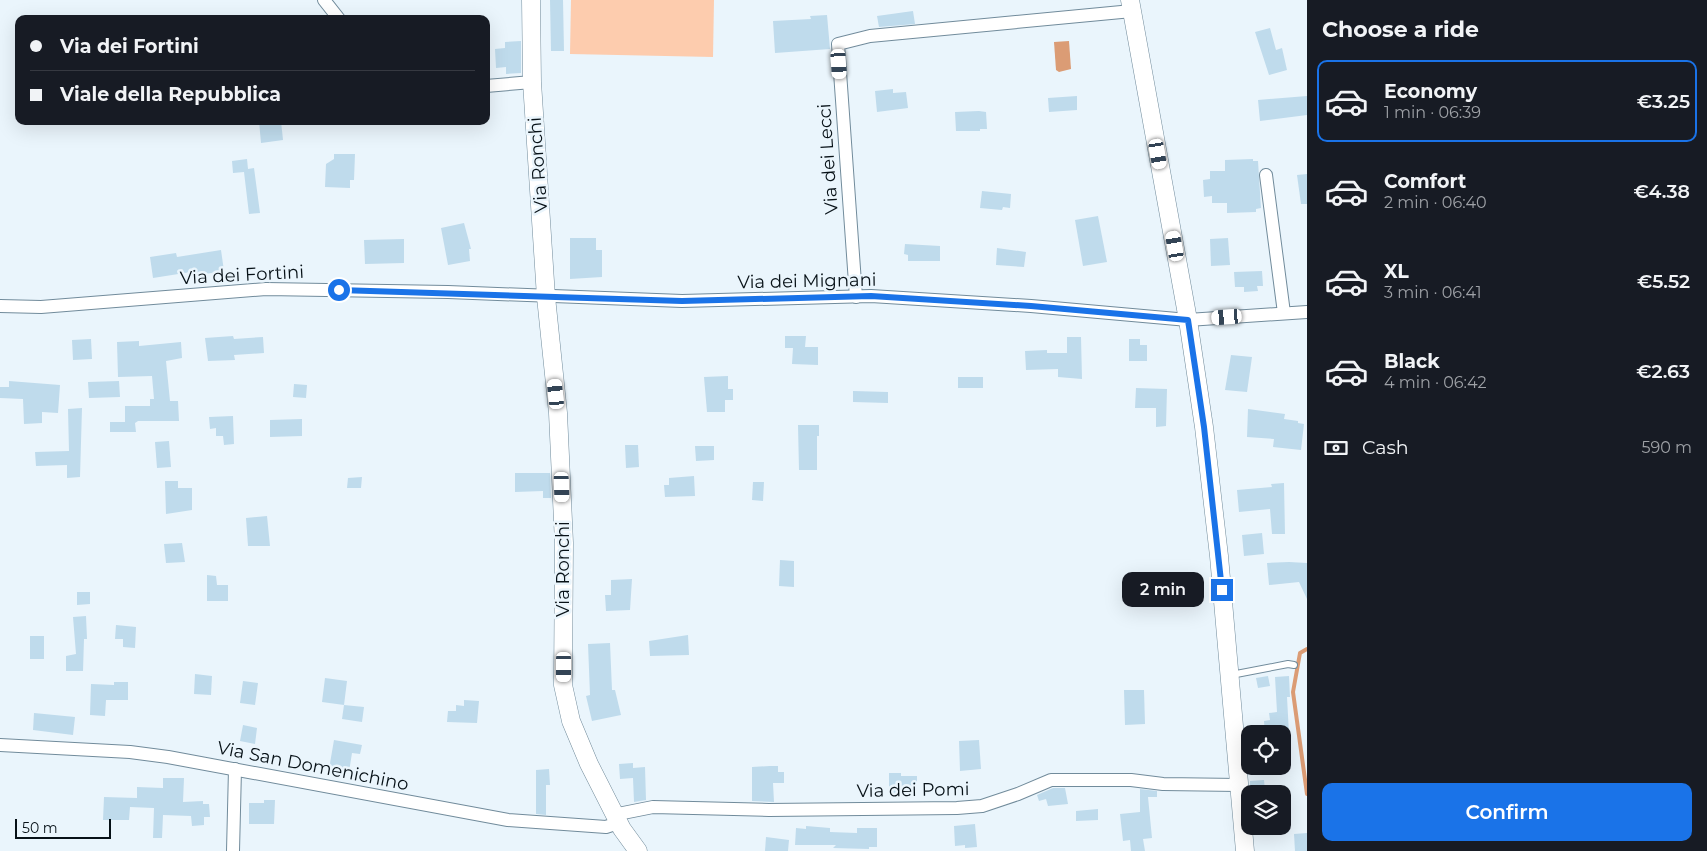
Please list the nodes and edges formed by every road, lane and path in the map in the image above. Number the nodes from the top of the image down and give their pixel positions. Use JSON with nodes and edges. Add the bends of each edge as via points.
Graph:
{"nodes":[{"id":1,"x":324,"y":0,"type":"edge"},
{"id":2,"x":531,"y":0,"type":"edge"},
{"id":3,"x":1131,"y":6,"type":"edge"},
{"id":4,"x":336,"y":15,"type":"edge"},
{"id":5,"x":532,"y":82,"type":"junction"},
{"id":6,"x":490,"y":86,"type":"edge"},
{"id":7,"x":1266,"y":175,"type":"dead end"},
{"id":8,"x":546,"y":297,"type":"junction"},
{"id":9,"x":856,"y":297,"type":"junction"},
{"id":10,"x":0,"y":306,"type":"edge"},
{"id":11,"x":1307,"y":312,"type":"edge"},
{"id":12,"x":1284,"y":313,"type":"junction"},
{"id":13,"x":1188,"y":320,"type":"junction"},
{"id":14,"x":1294,"y":665,"type":"dead end"},
{"id":15,"x":1230,"y":676,"type":"junction"},
{"id":16,"x":0,"y":745,"type":"edge"},
{"id":17,"x":235,"y":769,"type":"junction"},
{"id":18,"x":1239,"y":785,"type":"junction"},
{"id":19,"x":616,"y":819,"type":"junction"},
{"id":20,"x":233,"y":851,"type":"edge"},
{"id":21,"x":638,"y":851,"type":"edge"},
{"id":22,"x":1245,"y":851,"type":"edge"}],
"edges":[{"from":1,"to":4,"type":"street"},
{"from":2,"to":5,"type":"street","name":"Via Ronchi"},
{"from":3,"to":9,"type":"street","name":"Via dei Lecci","via":[[870,36],[838,44]]},
{"from":3,"to":13,"type":"street"},
{"from":5,"to":6,"type":"street"},
{"from":5,"to":8,"type":"street","name":"Via Ronchi"},
{"from":7,"to":12,"type":"street"},
{"from":8,"to":9,"type":"street","name":"Via dei Mignani","via":[[682,301]]},
{"from":8,"to":10,"type":"street","name":"Via dei Fortini","via":[[266,289],[41,307]]},
{"from":8,"to":19,"type":"street","name":"Via Ronchi","via":[[558,413],[562,493],[563,685],[571,721]]},
{"from":9,"to":13,"type":"street","name":"Via dei Mignani","via":[[1031,306]]},
{"from":11,"to":12,"type":"street","name":"Via dei Mignani"},
{"from":12,"to":13,"type":"street","name":"Via dei Mignani"},
{"from":13,"to":15,"type":"street","via":[[1204,427]]},
{"from":14,"to":15,"type":"lane"},
{"from":15,"to":18,"type":"street"},
{"from":16,"to":17,"type":"street","name":"Via San Domenichino","via":[[130,752]]},
{"from":17,"to":19,"type":"street","name":"Via San Domenichino","via":[[508,820],[606,827]]},
{"from":17,"to":20,"type":"street"},
{"from":18,"to":19,"type":"street","name":"Via dei Pomi","via":[[1051,780],[982,806],[769,810],[653,807]]},
{"from":18,"to":22,"type":"street"},
{"from":19,"to":21,"type":"street","name":"Via Ronchi"}]}
